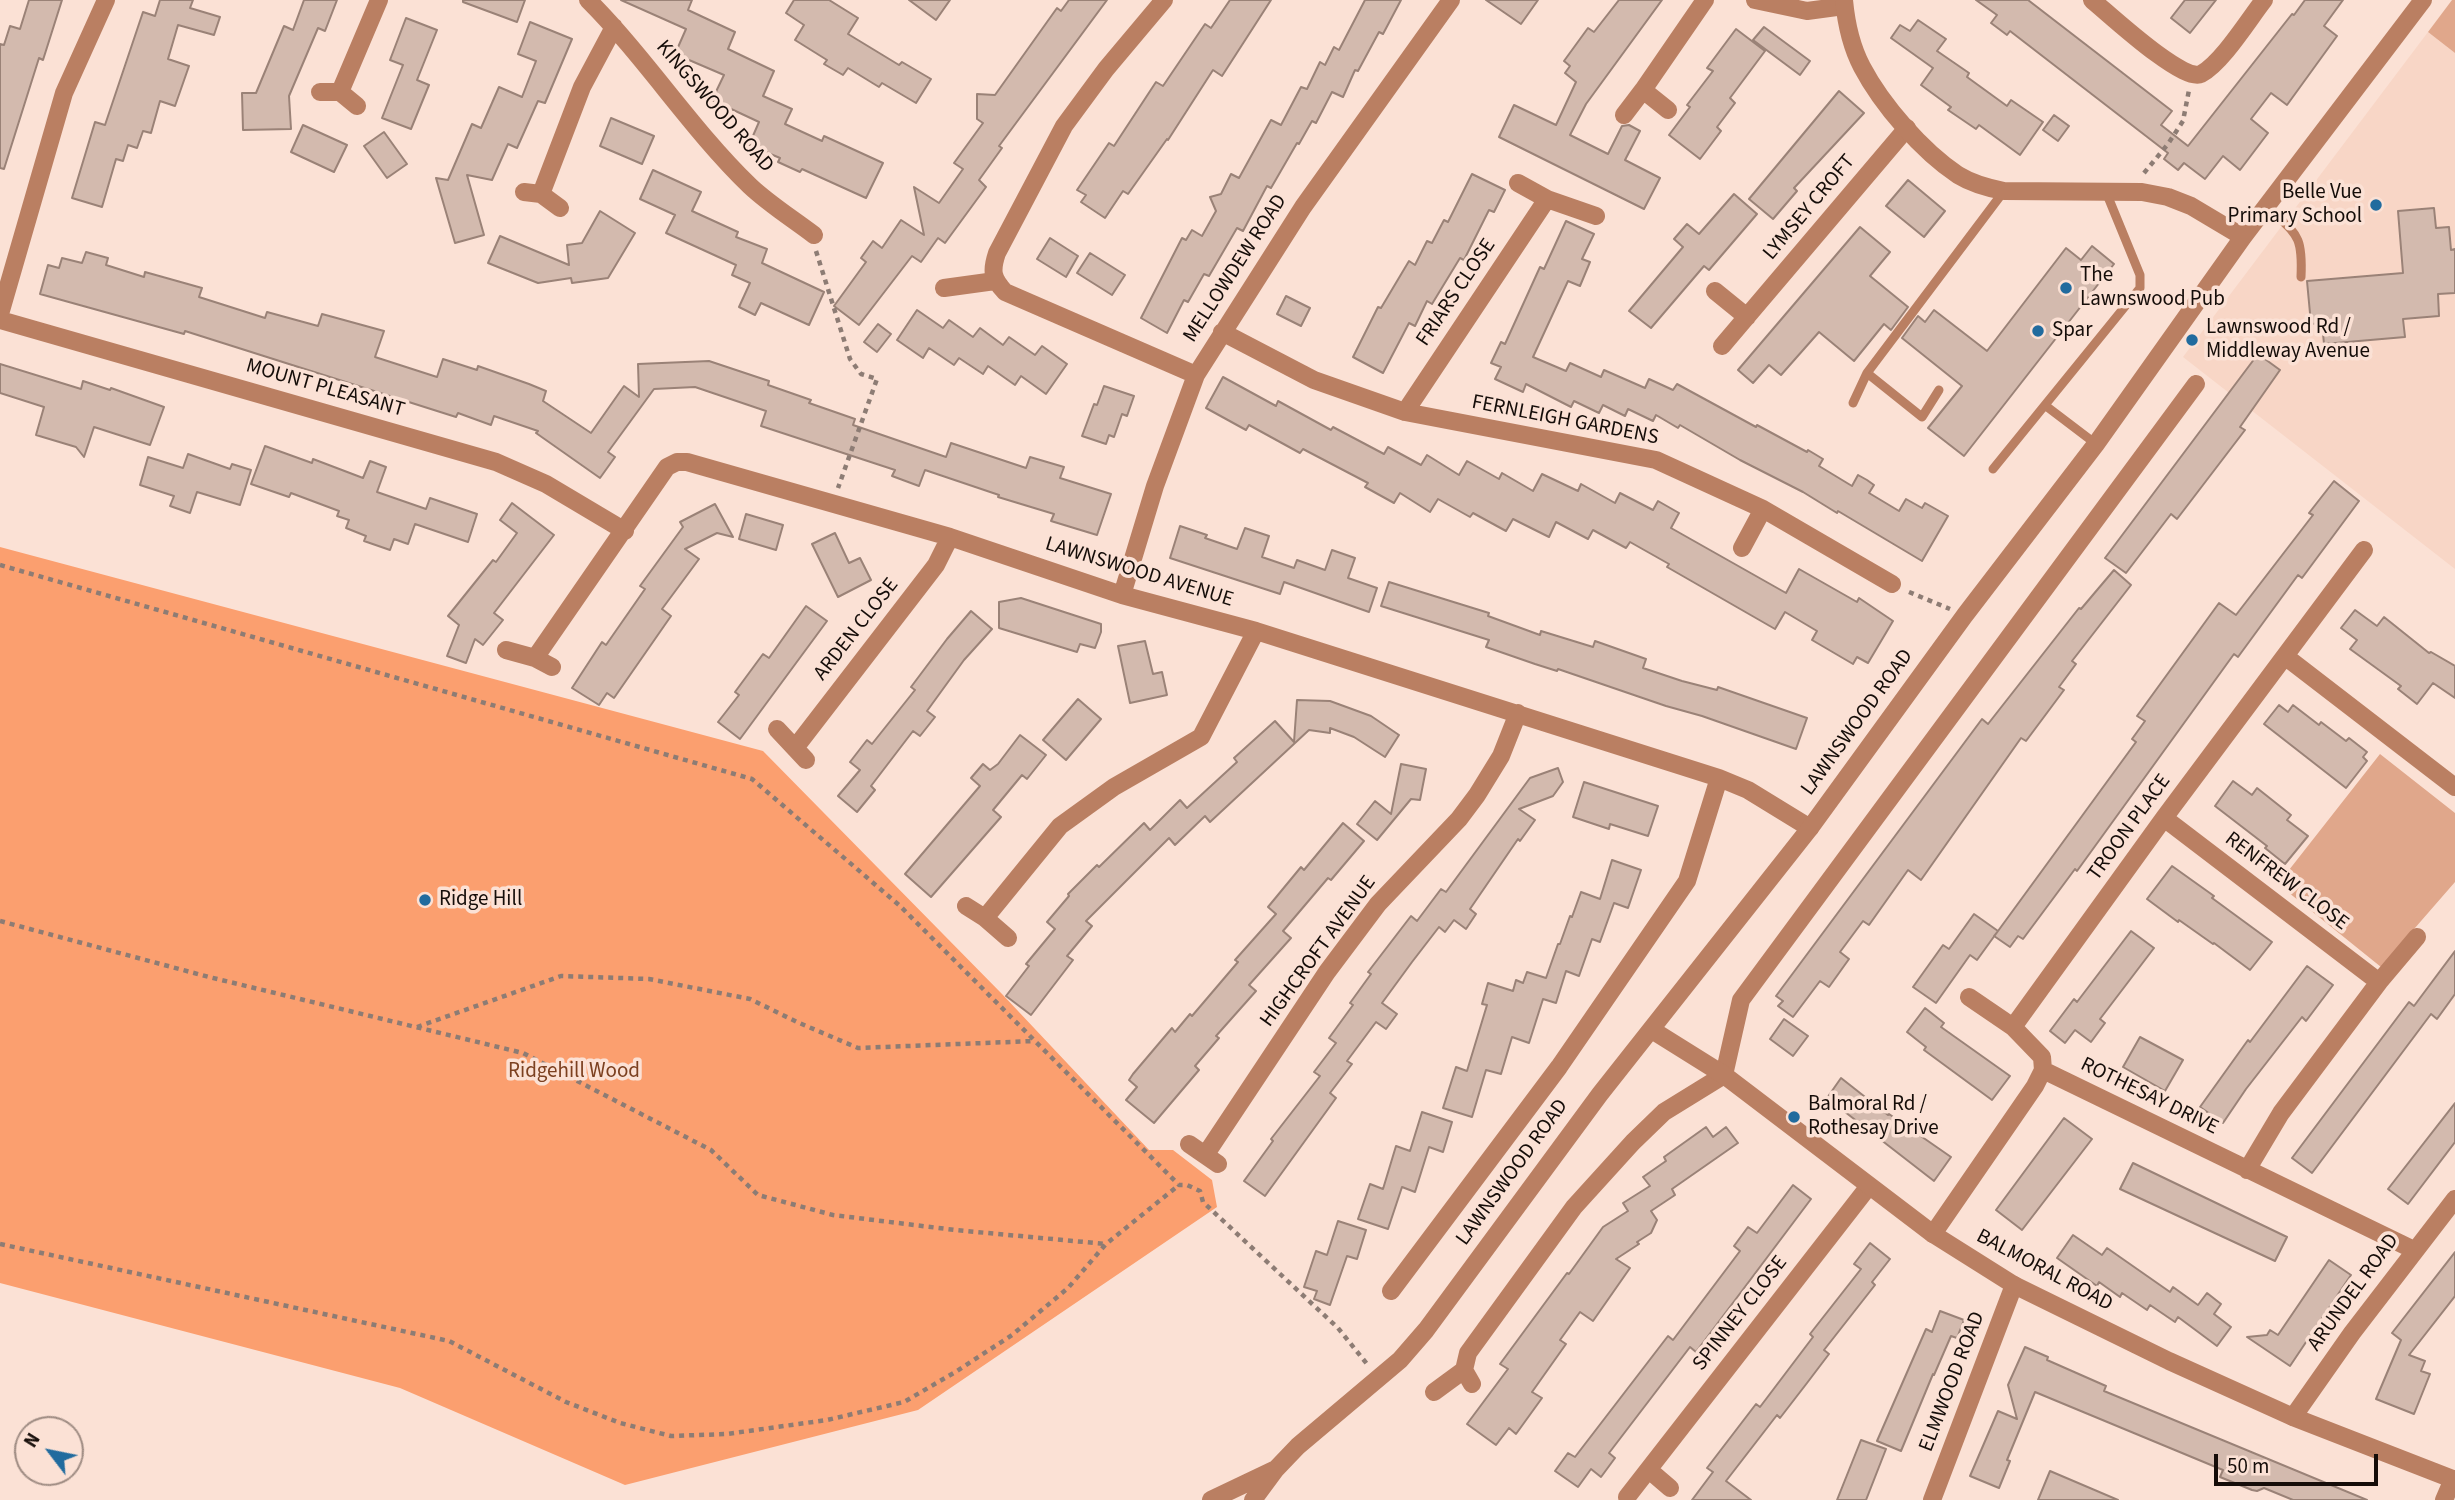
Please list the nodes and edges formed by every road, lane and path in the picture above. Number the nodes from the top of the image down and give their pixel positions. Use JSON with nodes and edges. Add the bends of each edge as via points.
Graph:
{"nodes":[{"id":1,"x":106,"y":0,"type":"edge"},
{"id":2,"x":379,"y":0,"type":"edge"},
{"id":3,"x":588,"y":0,"type":"edge"},
{"id":4,"x":1164,"y":0,"type":"edge"},
{"id":5,"x":1451,"y":0,"type":"edge"},
{"id":6,"x":1705,"y":0,"type":"edge"},
{"id":7,"x":1755,"y":0,"type":"edge"},
{"id":8,"x":2092,"y":0,"type":"edge"},
{"id":9,"x":2264,"y":0,"type":"edge"},
{"id":10,"x":2423,"y":0,"type":"edge"},
{"id":11,"x":1844,"y":3,"type":"edge"},
{"id":12,"x":614,"y":27,"type":"junction"},
{"id":13,"x":2191,"y":75,"type":"junction"},
{"id":14,"x":1643,"y":90,"type":"junction"},
{"id":15,"x":320,"y":92,"type":"dead end"},
{"id":16,"x":340,"y":92,"type":"junction"},
{"id":17,"x":357,"y":106,"type":"dead end"},
{"id":18,"x":1668,"y":110,"type":"dead end"},
{"id":19,"x":1624,"y":115,"type":"dead end"},
{"id":20,"x":1907,"y":128,"type":"junction"},
{"id":21,"x":1518,"y":183,"type":"dead end"},
{"id":22,"x":2004,"y":191,"type":"junction"},
{"id":23,"x":2106,"y":192,"type":"junction"},
{"id":24,"x":2129,"y":192,"type":"junction"},
{"id":25,"x":1547,"y":199,"type":"junction"},
{"id":26,"x":2267,"y":206,"type":"junction"},
{"id":27,"x":560,"y":208,"type":"dead end"},
{"id":28,"x":1596,"y":216,"type":"dead end"},
{"id":29,"x":814,"y":235,"type":"joint"},
{"id":30,"x":2243,"y":237,"type":"junction"},
{"id":31,"x":2301,"y":277,"type":"dead end"},
{"id":32,"x":995,"y":281,"type":"junction"},
{"id":33,"x":944,"y":288,"type":"dead end"},
{"id":34,"x":1715,"y":291,"type":"dead end"},
{"id":35,"x":0,"y":314,"type":"edge"},
{"id":36,"x":1747,"y":317,"type":"junction"},
{"id":37,"x":0,"y":320,"type":"edge"},
{"id":38,"x":1222,"y":332,"type":"junction"},
{"id":39,"x":1722,"y":346,"type":"dead end"},
{"id":40,"x":1867,"y":373,"type":"junction"},
{"id":41,"x":1196,"y":375,"type":"junction"},
{"id":42,"x":2196,"y":384,"type":"dead end"},
{"id":43,"x":1939,"y":390,"type":"dead end"},
{"id":44,"x":1853,"y":403,"type":"dead end"},
{"id":45,"x":2046,"y":407,"type":"junction"},
{"id":46,"x":1405,"y":412,"type":"junction"},
{"id":47,"x":2096,"y":444,"type":"junction"},
{"id":48,"x":1993,"y":469,"type":"dead end"},
{"id":49,"x":833,"y":502,"type":"junction"},
{"id":50,"x":1763,"y":509,"type":"junction"},
{"id":51,"x":625,"y":531,"type":"junction"},
{"id":52,"x":950,"y":537,"type":"junction"},
{"id":53,"x":1742,"y":548,"type":"dead end"},
{"id":54,"x":2364,"y":550,"type":"dead end"},
{"id":55,"x":0,"y":565,"type":"edge"},
{"id":56,"x":1892,"y":584,"type":"joint"},
{"id":57,"x":1122,"y":594,"type":"junction"},
{"id":58,"x":1965,"y":615,"type":"junction"},
{"id":59,"x":1256,"y":631,"type":"junction"},
{"id":60,"x":506,"y":650,"type":"dead end"},
{"id":61,"x":2286,"y":657,"type":"junction"},
{"id":62,"x":535,"y":658,"type":"junction"},
{"id":63,"x":552,"y":667,"type":"dead end"},
{"id":64,"x":1518,"y":713,"type":"junction"},
{"id":65,"x":777,"y":729,"type":"dead end"},
{"id":66,"x":1719,"y":778,"type":"junction"},
{"id":67,"x":2455,"y":787,"type":"edge"},
{"id":68,"x":2164,"y":818,"type":"junction"},
{"id":69,"x":1810,"y":828,"type":"junction"},
{"id":70,"x":966,"y":906,"type":"dead end"},
{"id":71,"x":985,"y":918,"type":"junction"},
{"id":72,"x":0,"y":921,"type":"edge"},
{"id":73,"x":2417,"y":937,"type":"dead end"},
{"id":74,"x":1008,"y":938,"type":"dead end"},
{"id":75,"x":2379,"y":982,"type":"junction"},
{"id":76,"x":1969,"y":997,"type":"dead end"},
{"id":77,"x":416,"y":1027,"type":"junction"},
{"id":78,"x":2013,"y":1027,"type":"junction"},
{"id":79,"x":1652,"y":1030,"type":"junction"},
{"id":80,"x":1035,"y":1041,"type":"junction"},
{"id":81,"x":2043,"y":1070,"type":"junction"},
{"id":82,"x":1724,"y":1075,"type":"junction"},
{"id":83,"x":1189,"y":1144,"type":"dead end"},
{"id":84,"x":2247,"y":1170,"type":"junction"},
{"id":85,"x":1179,"y":1185,"type":"junction"},
{"id":86,"x":1869,"y":1186,"type":"junction"},
{"id":87,"x":2455,"y":1199,"type":"edge"},
{"id":88,"x":1933,"y":1234,"type":"junction"},
{"id":89,"x":0,"y":1244,"type":"edge"},
{"id":90,"x":1106,"y":1244,"type":"junction"},
{"id":91,"x":2414,"y":1250,"type":"junction"},
{"id":92,"x":2014,"y":1285,"type":"junction"},
{"id":93,"x":1391,"y":1291,"type":"dead end"},
{"id":94,"x":1379,"y":1378,"type":"junction"},
{"id":95,"x":1434,"y":1392,"type":"dead end"},
{"id":96,"x":2293,"y":1417,"type":"junction"},
{"id":97,"x":1276,"y":1469,"type":"junction"},
{"id":98,"x":1649,"y":1470,"type":"junction"},
{"id":99,"x":2454,"y":1479,"type":"edge"},
{"id":100,"x":1670,"y":1488,"type":"dead end"},
{"id":101,"x":1627,"y":1497,"type":"dead end"},
{"id":102,"x":1936,"y":1498,"type":"edge"},
{"id":103,"x":1211,"y":1500,"type":"edge"},
{"id":104,"x":1253,"y":1500,"type":"edge"},
{"id":105,"x":2444,"y":1500,"type":"edge"}],
"edges":[{"from":1,"to":35,"type":"street","via":[[64,93]]},
{"from":2,"to":16,"type":"street"},
{"from":3,"to":12,"type":"street","name":"KINGSWOOD ROAD"},
{"from":4,"to":32,"type":"street","via":[[1064,126],[998,253],[992,269]]},
{"from":5,"to":38,"type":"street","name":"MELLOWDEW ROAD","via":[[1303,207]]},
{"from":6,"to":14,"type":"street"},
{"from":7,"to":11,"type":"street","via":[[1807,11]]},
{"from":8,"to":13,"type":"street","via":[[2172,66]]},
{"from":9,"to":13,"type":"street","via":[[2217,60],[2200,75]]},
{"from":10,"to":26,"type":"street","name":"LAWNSWOOD ROAD"},
{"from":11,"to":20,"type":"street","via":[[1861,65]]},
{"from":12,"to":27,"type":"street","via":[[532,193]]},
{"from":12,"to":29,"type":"street","name":"KINGSWOOD ROAD","via":[[751,187]]},
{"from":13,"to":24,"type":"path","via":[[2182,121]]},
{"from":14,"to":18,"type":"street"},
{"from":14,"to":19,"type":"street"},
{"from":15,"to":16,"type":"street"},
{"from":16,"to":17,"type":"street"},
{"from":20,"to":22,"type":"street","via":[[1961,176]]},
{"from":20,"to":36,"type":"street","name":"LYMSEY CROFT"},
{"from":21,"to":25,"type":"street"},
{"from":22,"to":23,"type":"street"},
{"from":22,"to":40,"type":"lane"},
{"from":23,"to":24,"type":"street"},
{"from":23,"to":45,"type":"lane","via":[[2140,275],[2140,288]]},
{"from":24,"to":30,"type":"street","via":[[2168,197],[2191,206]]},
{"from":25,"to":28,"type":"street"},
{"from":25,"to":46,"type":"street","name":"FRIARS CLOSE"},
{"from":26,"to":30,"type":"street","name":"LAWNSWOOD ROAD"},
{"from":26,"to":31,"type":"lane","via":[[2298,237]]},
{"from":29,"to":49,"type":"path","via":[[850,359],[861,374],[877,379]]},
{"from":30,"to":47,"type":"street","name":"LAWNSWOOD ROAD"},
{"from":32,"to":33,"type":"street"},
{"from":32,"to":41,"type":"street","via":[[1005,292]]},
{"from":34,"to":36,"type":"street"},
{"from":36,"to":39,"type":"street","name":"LYMSEY CROFT"},
{"from":37,"to":51,"type":"street","name":"MOUNT PLEASANT","via":[[496,462],[546,484]]},
{"from":38,"to":41,"type":"street","name":"MELLOWDEW ROAD"},
{"from":38,"to":46,"type":"street","name":"FERNLEIGH GARDENS","via":[[1314,380]]},
{"from":40,"to":43,"type":"lane","via":[[1922,417]]},
{"from":40,"to":44,"type":"lane"},
{"from":41,"to":57,"type":"street","name":"MELLOWDEW ROAD"},
{"from":42,"to":82,"type":"street","via":[[1741,1000]]},
{"from":45,"to":47,"type":"lane"},
{"from":45,"to":48,"type":"lane"},
{"from":46,"to":50,"type":"street","name":"FERNLEIGH GARDENS","via":[[1656,460]]},
{"from":47,"to":58,"type":"street","name":"LAWNSWOOD ROAD"},
{"from":49,"to":51,"type":"street","name":"LAWNSWOOD AVENUE","via":[[677,462],[667,467]]},
{"from":49,"to":52,"type":"street","name":"LAWNSWOOD AVENUE"},
{"from":50,"to":53,"type":"street"},
{"from":50,"to":56,"type":"street","name":"FERNLEIGH GARDENS"},
{"from":51,"to":62,"type":"street","name":"LAWNSWOOD AVENUE"},
{"from":52,"to":57,"type":"street","name":"LAWNSWOOD AVENUE"},
{"from":52,"to":65,"type":"street","name":"ARDEN CLOSE","via":[[936,565],[801,754]]},
{"from":54,"to":61,"type":"street","name":"TROON PLACE"},
{"from":55,"to":80,"type":"path","via":[[752,779],[899,905]]},
{"from":56,"to":58,"type":"path"},
{"from":57,"to":59,"type":"street","name":"LAWNSWOOD AVENUE"},
{"from":58,"to":69,"type":"street","name":"LAWNSWOOD ROAD"},
{"from":59,"to":64,"type":"street","name":"LAWNSWOOD AVENUE"},
{"from":59,"to":71,"type":"street","via":[[1201,737],[1060,826]]},
{"from":60,"to":62,"type":"street"},
{"from":61,"to":67,"type":"street"},
{"from":61,"to":68,"type":"street","name":"TROON PLACE"},
{"from":62,"to":63,"type":"street"},
{"from":64,"to":66,"type":"street","name":"LAWNSWOOD AVENUE"},
{"from":64,"to":83,"type":"street","name":"HIGHCROFT AVENUE","via":[[1501,756],[1477,795],[1460,819],[1378,904],[1327,972],[1212,1159]]},
{"from":66,"to":69,"type":"street","name":"LAWNSWOOD AVENUE"},
{"from":66,"to":93,"type":"street","via":[[1687,881],[1559,1067]]},
{"from":68,"to":75,"type":"street","name":"RENFREW CLOSE"},
{"from":68,"to":78,"type":"street","name":"TROON PLACE"},
{"from":69,"to":79,"type":"street","name":"LAWNSWOOD ROAD"},
{"from":70,"to":71,"type":"street"},
{"from":71,"to":74,"type":"street"},
{"from":72,"to":77,"type":"path"},
{"from":73,"to":75,"type":"street"},
{"from":75,"to":84,"type":"street","via":[[2281,1113]]},
{"from":76,"to":78,"type":"street"},
{"from":77,"to":80,"type":"path","via":[[561,976],[649,979],[750,999],[858,1048]]},
{"from":77,"to":90,"type":"path","via":[[523,1054],[711,1150],[758,1195],[833,1215]]},
{"from":78,"to":81,"type":"street","via":[[2042,1057]]},
{"from":79,"to":82,"type":"street","name":"BALMORAL ROAD"},
{"from":79,"to":94,"type":"street","name":"LAWNSWOOD ROAD","via":[[1426,1330]]},
{"from":80,"to":85,"type":"path"},
{"from":81,"to":84,"type":"street","name":"ROTHESAY DRIVE"},
{"from":81,"to":88,"type":"street"},
{"from":82,"to":86,"type":"street","name":"BALMORAL ROAD"},
{"from":82,"to":95,"type":"street","via":[[1664,1112],[1633,1142],[1583,1198],[1468,1353],[1468,1377]]},
{"from":84,"to":91,"type":"street","name":"ROTHESAY DRIVE"},
{"from":85,"to":90,"type":"path"},
{"from":85,"to":94,"type":"path","via":[[1200,1191],[1203,1202],[1338,1328]]},
{"from":86,"to":88,"type":"street","name":"BALMORAL ROAD"},
{"from":86,"to":98,"type":"street","name":"SPINNEY CLOSE"},
{"from":87,"to":91,"type":"street","name":"ARUNDEL ROAD"},
{"from":88,"to":92,"type":"street","name":"BALMORAL ROAD"},
{"from":89,"to":90,"type":"path","via":[[449,1341],[566,1402],[671,1436],[727,1434],[827,1420],[904,1402],[1012,1335],[1068,1288]]},
{"from":91,"to":96,"type":"street","name":"ARUNDEL ROAD"},
{"from":92,"to":96,"type":"street","name":"BALMORAL ROAD"},
{"from":92,"to":102,"type":"street","name":"ELMWOOD ROAD"},
{"from":94,"to":97,"type":"street","name":"LAWNSWOOD ROAD"},
{"from":96,"to":99,"type":"street","name":"BALMORAL ROAD"},
{"from":97,"to":103,"type":"street"},
{"from":97,"to":104,"type":"street"},
{"from":98,"to":100,"type":"street"},
{"from":98,"to":101,"type":"street","name":"SPINNEY CLOSE"},
{"from":99,"to":105,"type":"street"}]}
